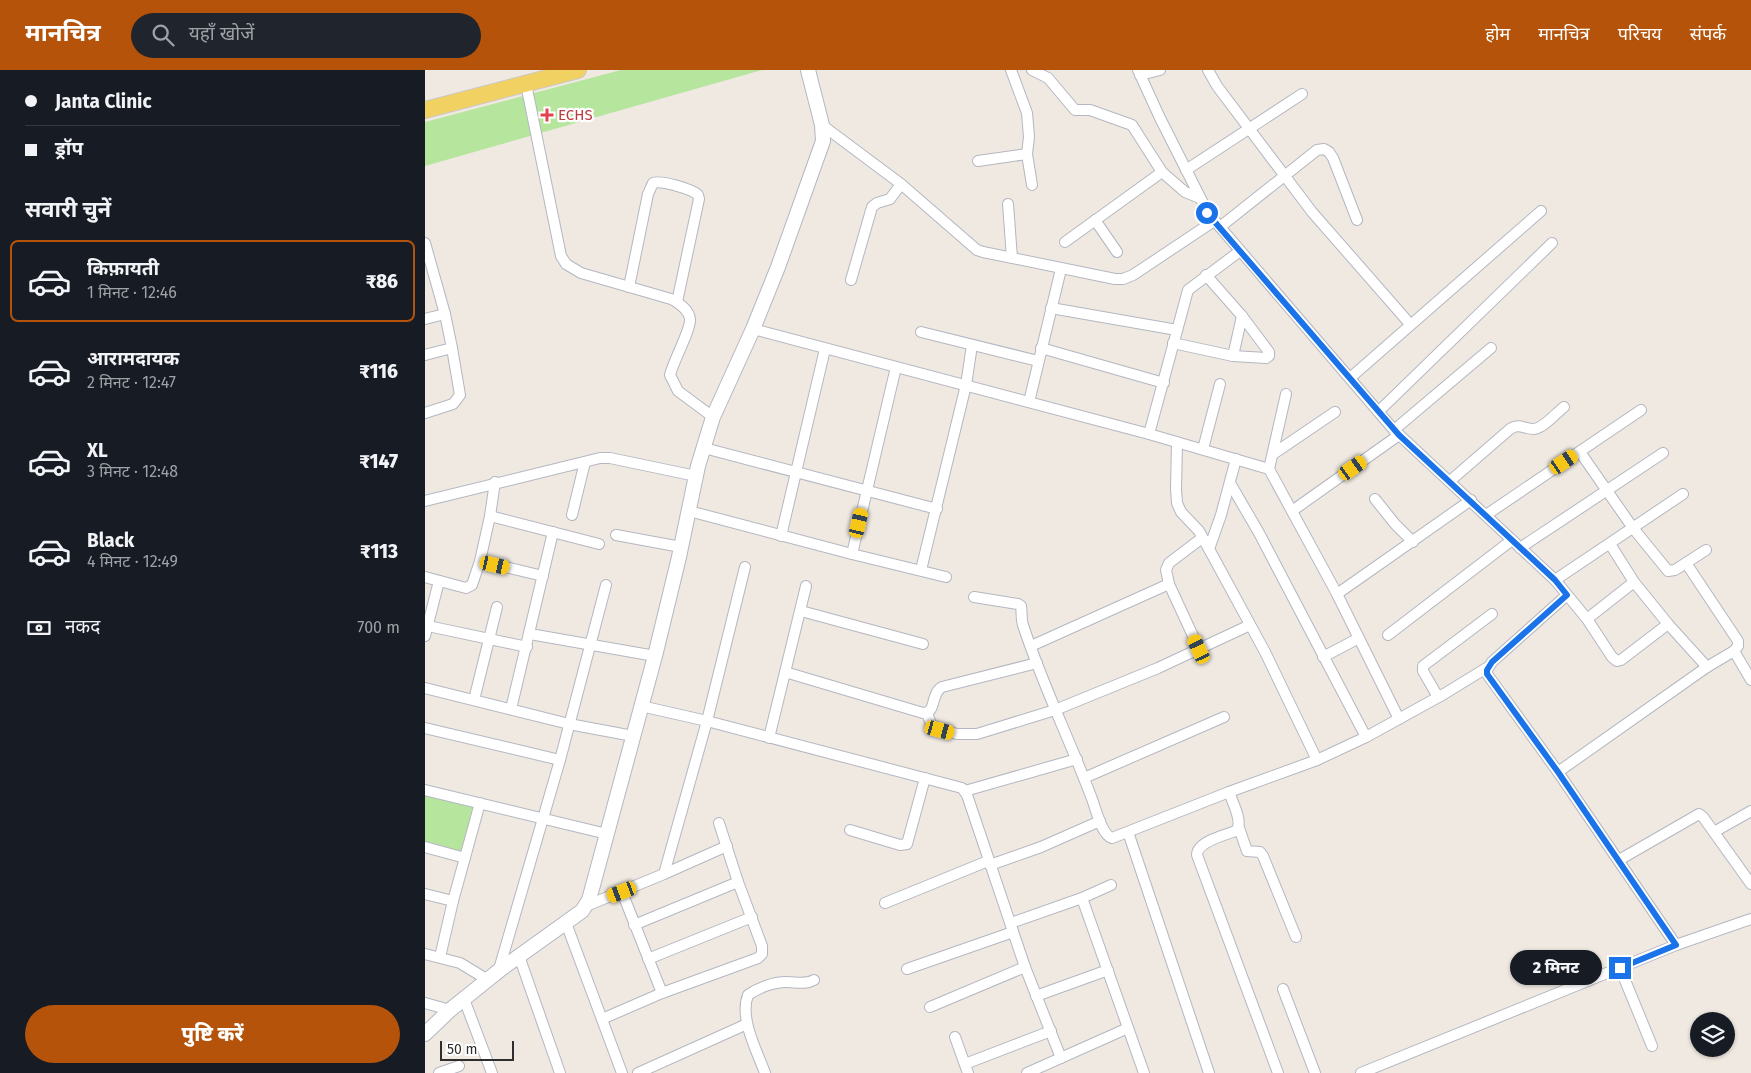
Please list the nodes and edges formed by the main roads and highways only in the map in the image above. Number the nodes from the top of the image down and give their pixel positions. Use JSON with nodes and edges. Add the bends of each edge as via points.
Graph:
{"nodes":[{"id":1,"x":578,"y":70,"type":"edge"},
{"id":2,"x":425,"y":110,"type":"edge"}],
"edges":[{"from":1,"to":2,"type":"main road"}]}
